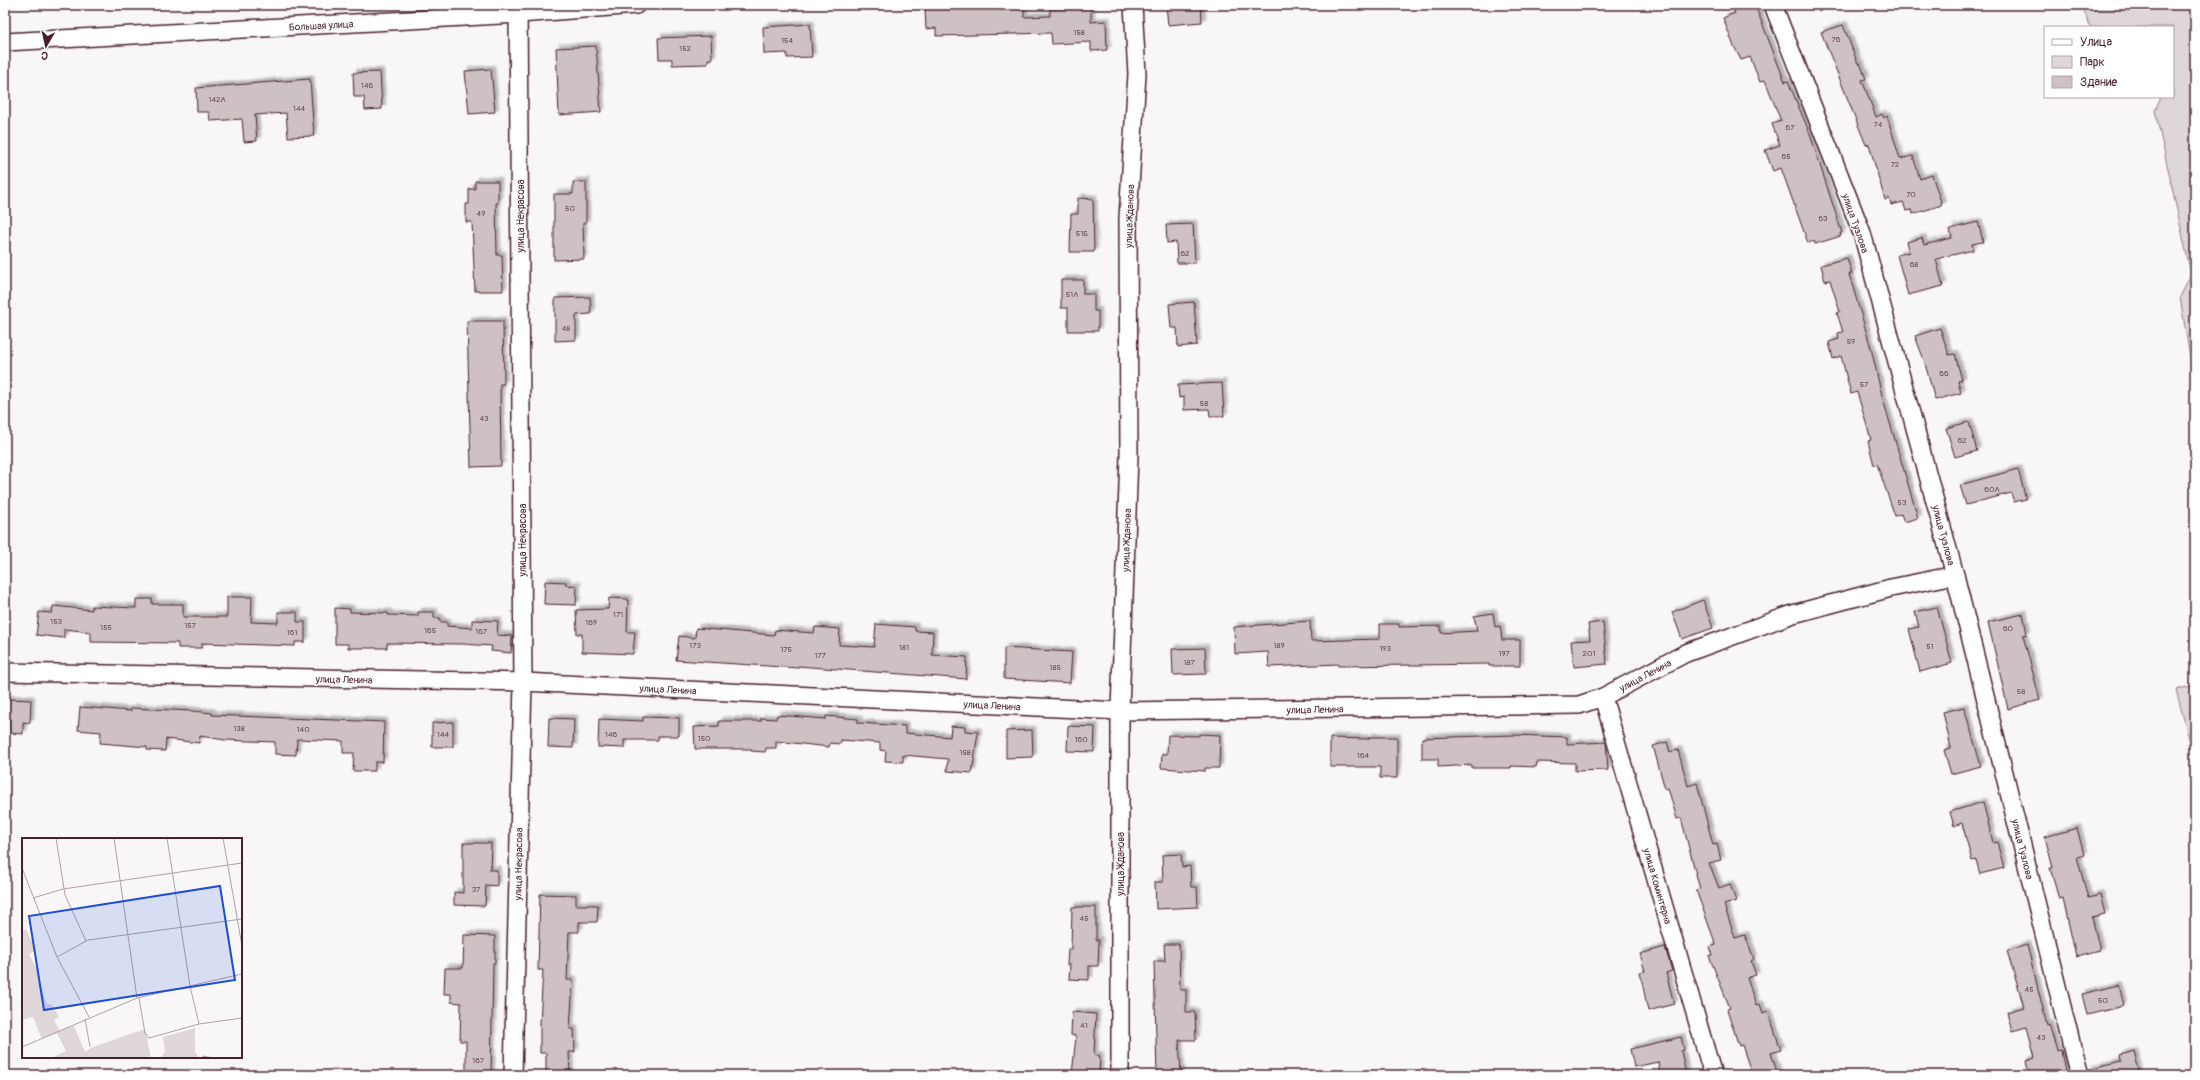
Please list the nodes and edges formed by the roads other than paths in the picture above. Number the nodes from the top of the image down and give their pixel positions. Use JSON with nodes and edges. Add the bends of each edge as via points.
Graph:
{"nodes":[{"id":1,"x":636,"y":5,"type":"edge"},
{"id":2,"x":1133,"y":5,"type":"edge"},
{"id":3,"x":1773,"y":5,"type":"edge"},
{"id":4,"x":519,"y":9,"type":"edge"},
{"id":5,"x":5,"y":42,"type":"edge"},
{"id":6,"x":1955,"y":575,"type":"junction"},
{"id":7,"x":5,"y":672,"type":"edge"},
{"id":8,"x":523,"y":682,"type":"junction"},
{"id":9,"x":1603,"y":697,"type":"junction"},
{"id":10,"x":1120,"y":711,"type":"junction"},
{"id":11,"x":513,"y":1075,"type":"edge"},
{"id":12,"x":1120,"y":1075,"type":"edge"},
{"id":13,"x":1713,"y":1075,"type":"edge"},
{"id":14,"x":2079,"y":1075,"type":"edge"}],
"edges":[{"from":1,"to":4,"type":"street","name":"Большая улица"},
{"from":2,"to":10,"type":"street","name":"улица Жданова","via":[[1137,74],[1128,218],[1129,456]]},
{"from":3,"to":6,"type":"street","name":"улица Тузлова","via":[[1862,233]]},
{"from":4,"to":5,"type":"street","name":"Большая улица"},
{"from":4,"to":8,"type":"street","name":"улица Некрасова"},
{"from":6,"to":9,"type":"street","name":"улица Ленина","via":[[1891,588],[1793,614],[1686,653]]},
{"from":6,"to":14,"type":"street","name":"улица Тузлова"},
{"from":7,"to":8,"type":"street","name":"улица Ленина"},
{"from":8,"to":10,"type":"street","name":"улица Ленина"},
{"from":8,"to":11,"type":"street","name":"улица Некрасова"},
{"from":9,"to":10,"type":"street","name":"улица Ленина","via":[[1579,705]]},
{"from":9,"to":13,"type":"street","name":"улица Коминтерна"},
{"from":10,"to":12,"type":"street","name":"улица Жданова"}]}
